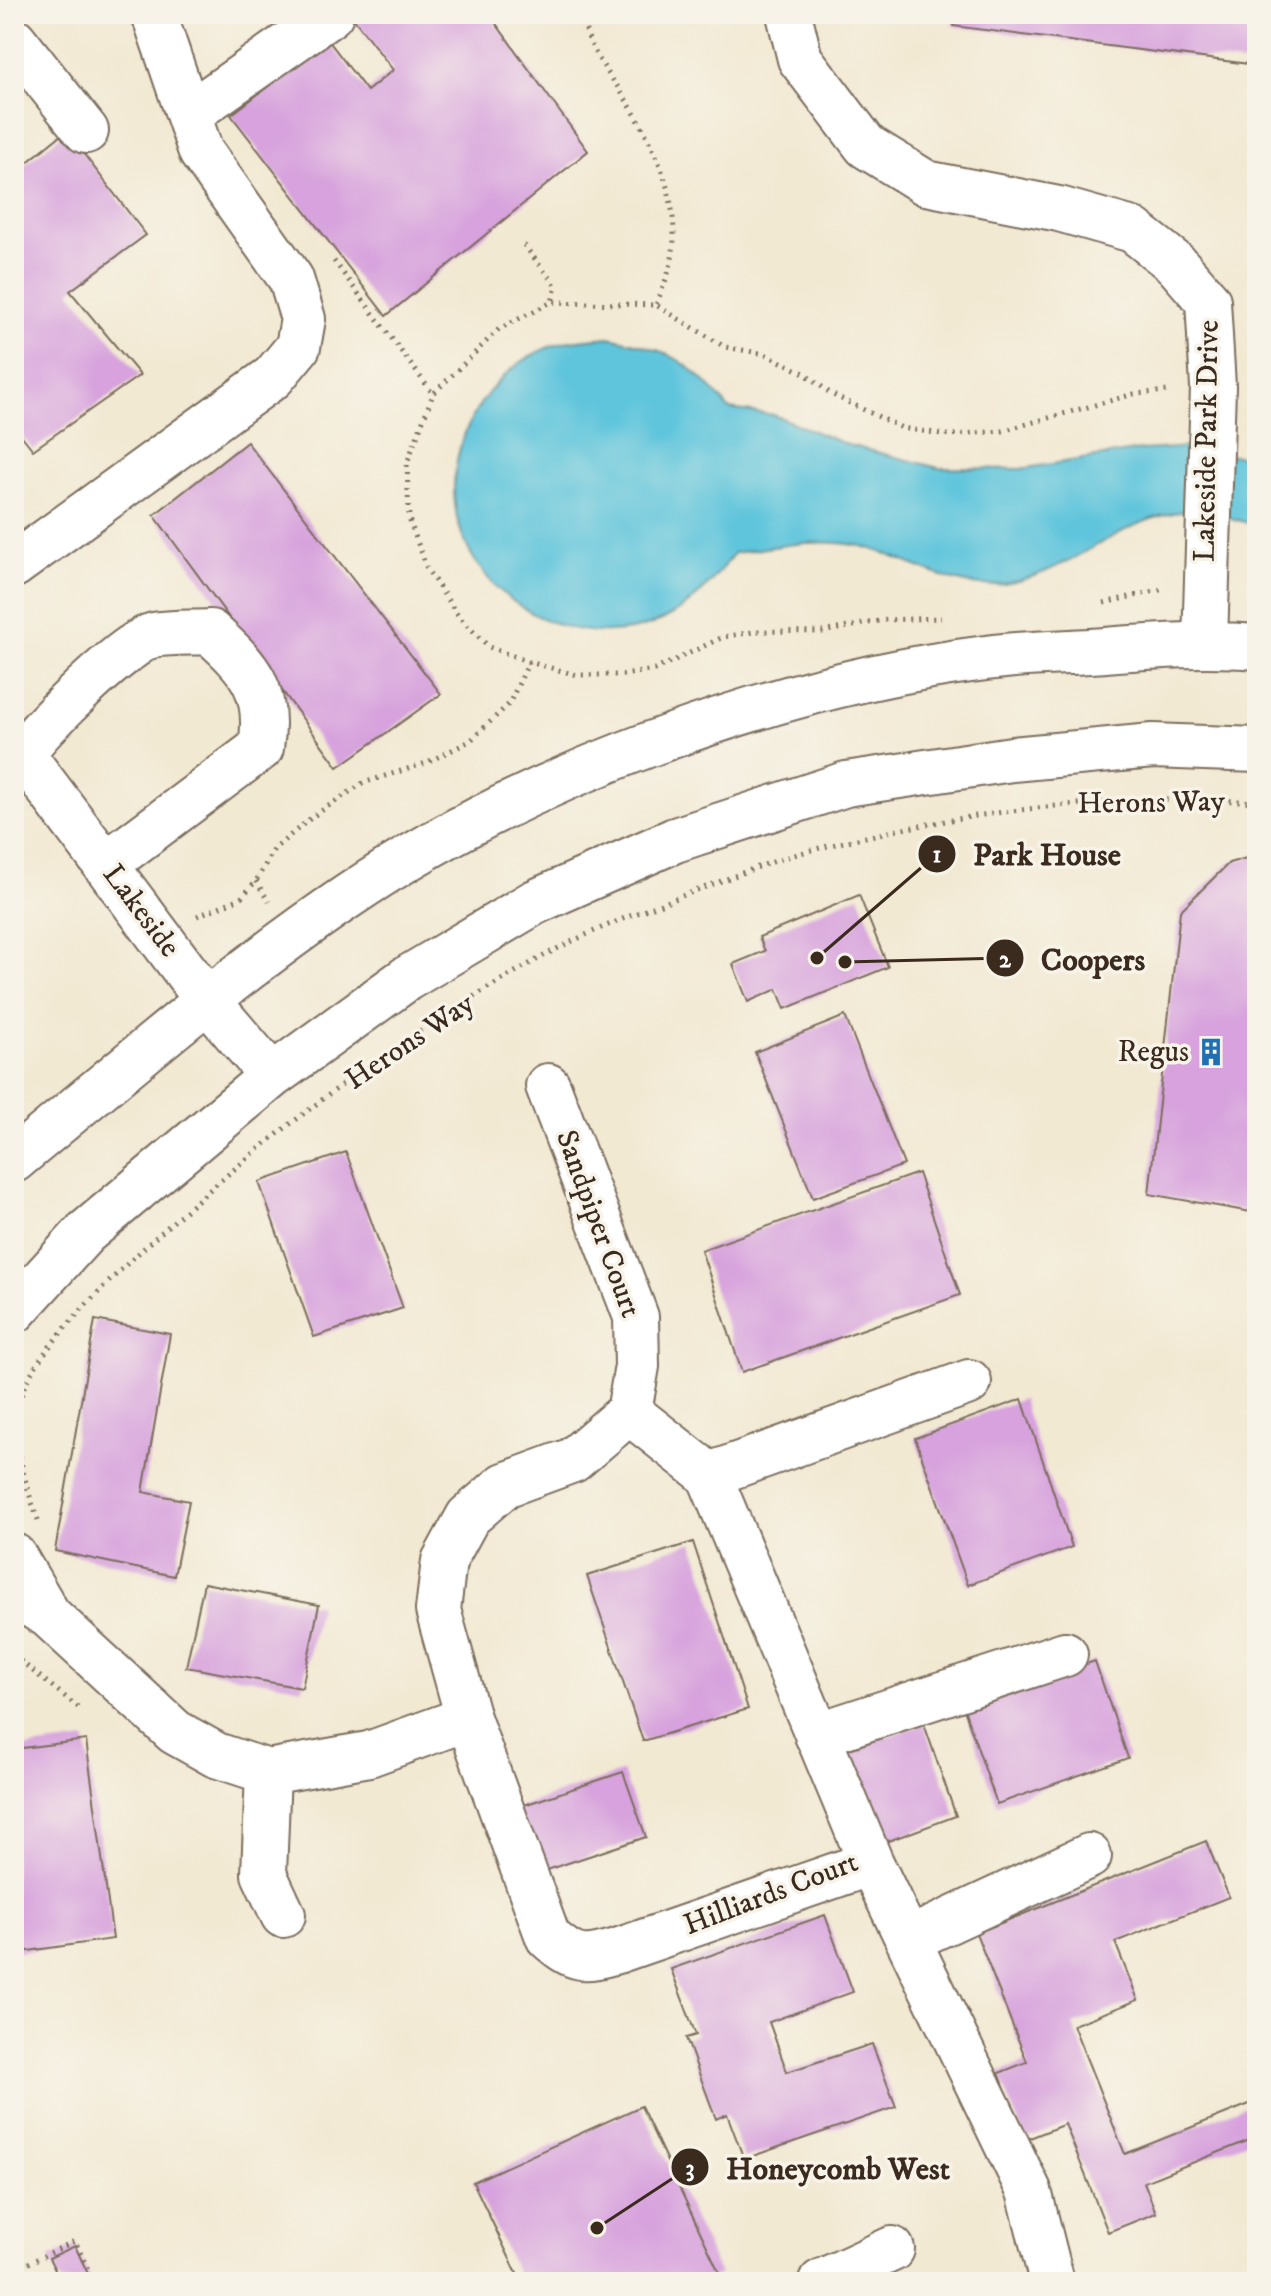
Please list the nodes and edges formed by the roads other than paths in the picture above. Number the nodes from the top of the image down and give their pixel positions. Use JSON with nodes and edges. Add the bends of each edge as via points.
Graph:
{"nodes":[{"id":1,"x":154,"y":14,"type":"edge"},
{"id":2,"x":331,"y":14,"type":"edge"},
{"id":3,"x":789,"y":14,"type":"edge"},
{"id":4,"x":14,"y":40,"type":"edge"},
{"id":5,"x":190,"y":113,"type":"junction"},
{"id":6,"x":86,"y":131,"type":"dead end"},
{"id":7,"x":14,"y":565,"type":"edge"},
{"id":8,"x":1205,"y":643,"type":"junction"},
{"id":9,"x":1257,"y":647,"type":"edge"},
{"id":10,"x":18,"y":749,"type":"edge"},
{"id":11,"x":1257,"y":750,"type":"edge"},
{"id":12,"x":105,"y":865,"type":"junction"},
{"id":13,"x":207,"y":1000,"type":"junction"},
{"id":14,"x":272,"y":1076,"type":"junction"},
{"id":15,"x":548,"y":1086,"type":"dead end"},
{"id":16,"x":14,"y":1160,"type":"edge"},
{"id":17,"x":14,"y":1311,"type":"edge"},
{"id":18,"x":969,"y":1382,"type":"dead end"},
{"id":19,"x":629,"y":1412,"type":"junction"},
{"id":20,"x":709,"y":1475,"type":"junction"},
{"id":21,"x":29,"y":1544,"type":"edge"},
{"id":22,"x":32,"y":1605,"type":"edge"},
{"id":23,"x":1065,"y":1654,"type":"dead end"},
{"id":24,"x":468,"y":1718,"type":"junction"},
{"id":25,"x":817,"y":1735,"type":"junction"},
{"id":26,"x":268,"y":1772,"type":"junction"},
{"id":27,"x":1089,"y":1856,"type":"dead end"},
{"id":28,"x":871,"y":1863,"type":"junction"},
{"id":29,"x":283,"y":1915,"type":"dead end"},
{"id":30,"x":908,"y":1940,"type":"junction"},
{"id":31,"x":892,"y":2249,"type":"dead end"},
{"id":32,"x":1049,"y":2267,"type":"edge"},
{"id":33,"x":821,"y":2282,"type":"edge"}],
"edges":[{"from":1,"to":5,"type":"street"},
{"from":2,"to":5,"type":"street"},
{"from":3,"to":8,"type":"street","name":"Lakeside Park Drive","via":[[800,59],[866,146],[926,183],[1059,209],[1133,230],[1176,264],[1208,301],[1213,390]]},
{"from":4,"to":6,"type":"street"},
{"from":5,"to":7,"type":"street","via":[[201,152],[291,279],[303,319],[298,347],[273,377]]},
{"from":8,"to":9,"type":"street"},
{"from":8,"to":13,"type":"street","via":[[986,658],[836,685],[704,726],[514,799],[348,896]]},
{"from":10,"to":12,"type":"street","name":"Lakeside"},
{"from":10,"to":12,"type":"street","via":[[89,682],[151,635],[210,632],[242,661],[265,708],[261,748]]},
{"from":11,"to":14,"type":"street","name":"Herons Way","via":[[1153,746],[1012,759],[846,784],[689,835],[535,902],[406,979]]},
{"from":12,"to":13,"type":"street","name":"Lakeside"},
{"from":13,"to":14,"type":"street","name":"Lakeside"},
{"from":13,"to":16,"type":"street"},
{"from":14,"to":17,"type":"street","name":"Herons Way","via":[[85,1233]]},
{"from":15,"to":19,"type":"street","name":"Sandpiper Court","via":[[636,1317],[637,1366]]},
{"from":18,"to":20,"type":"street"},
{"from":19,"to":20,"type":"street","name":"Hilliards Court"},
{"from":19,"to":24,"type":"street","name":"Hilliards Court","via":[[573,1460],[505,1485],[468,1517],[444,1561],[438,1610]]},
{"from":20,"to":25,"type":"street","name":"Hilliards Court"},
{"from":21,"to":22,"type":"street"},
{"from":22,"to":26,"type":"street","via":[[175,1732],[216,1755]]},
{"from":23,"to":25,"type":"street"},
{"from":24,"to":26,"type":"street","via":[[369,1754]]},
{"from":24,"to":28,"type":"street","name":"Hilliards Court","via":[[548,1937],[568,1955],[589,1959],[617,1951]]},
{"from":25,"to":28,"type":"street","name":"Hilliards Court"},
{"from":26,"to":29,"type":"street","via":[[264,1874]]},
{"from":27,"to":30,"type":"street"},
{"from":28,"to":30,"type":"street"},
{"from":30,"to":32,"type":"street","via":[[1029,2191]]},
{"from":31,"to":33,"type":"street"}]}
